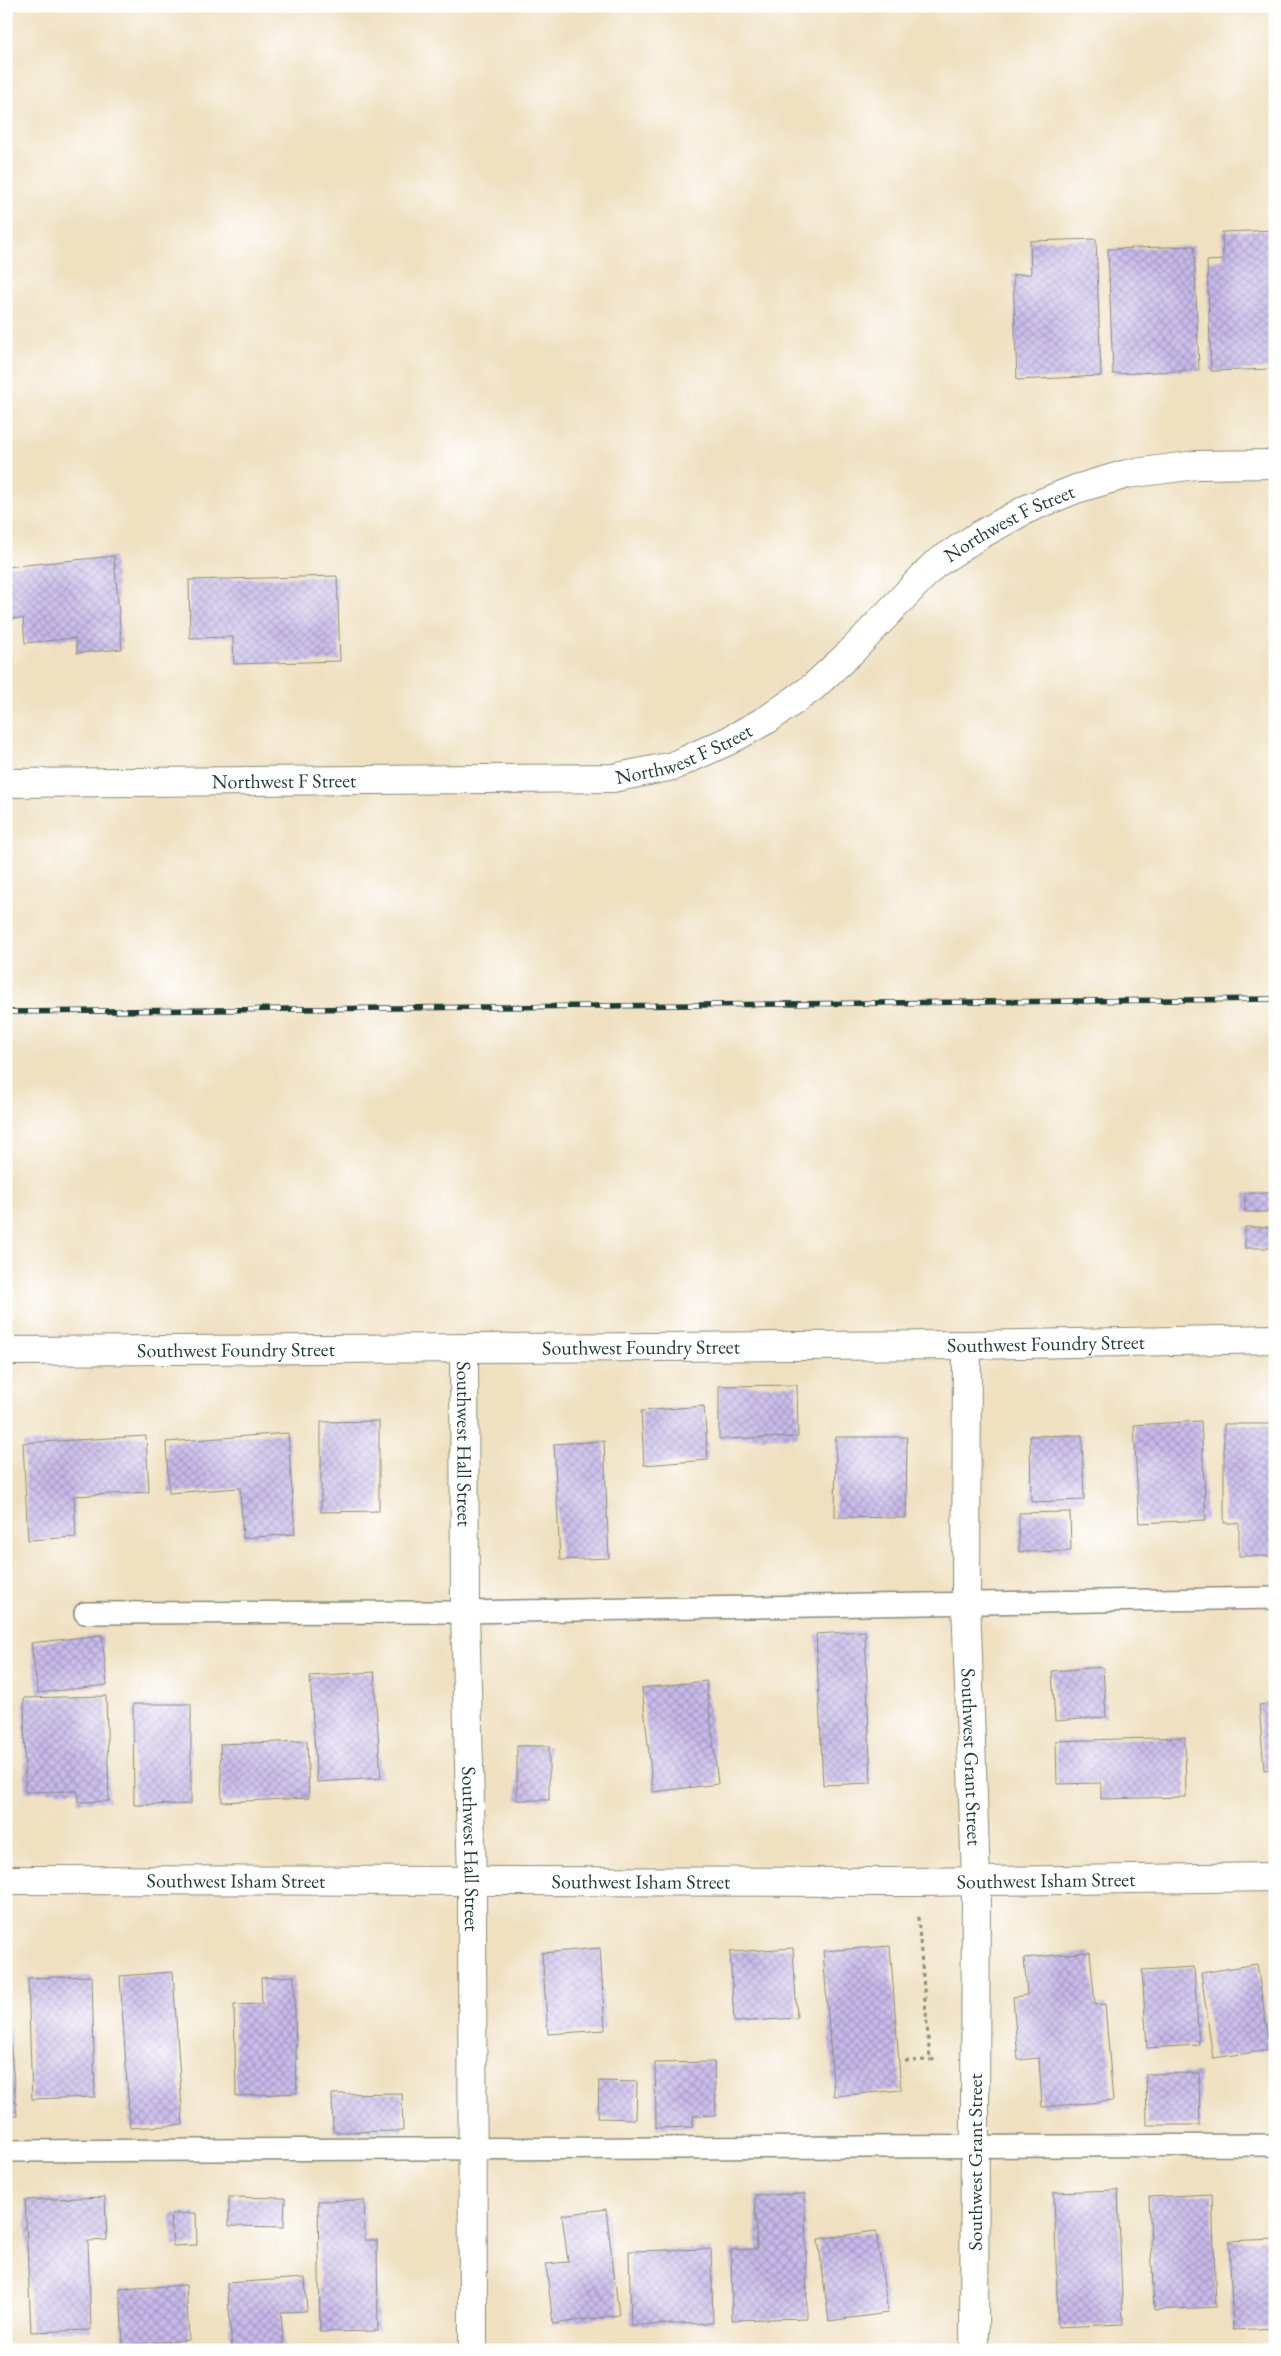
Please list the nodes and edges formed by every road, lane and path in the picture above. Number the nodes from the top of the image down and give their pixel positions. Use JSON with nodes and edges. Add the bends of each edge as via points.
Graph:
{"nodes":[{"id":1,"x":1275,"y":464,"type":"edge"},
{"id":2,"x":6,"y":783,"type":"edge"},
{"id":3,"x":1275,"y":1339,"type":"edge"},
{"id":4,"x":967,"y":1345,"type":"junction"},
{"id":5,"x":464,"y":1349,"type":"junction"},
{"id":6,"x":6,"y":1351,"type":"edge"},
{"id":7,"x":1275,"y":1598,"type":"edge"},
{"id":8,"x":966,"y":1602,"type":"junction"},
{"id":9,"x":465,"y":1612,"type":"junction"},
{"id":10,"x":85,"y":1613,"type":"dead end"},
{"id":11,"x":1275,"y":1877,"type":"edge"},
{"id":12,"x":6,"y":1880,"type":"edge"},
{"id":13,"x":976,"y":1880,"type":"junction"},
{"id":14,"x":472,"y":1881,"type":"junction"},
{"id":15,"x":915,"y":1882,"type":"junction"},
{"id":16,"x":974,"y":2056,"type":"junction"},
{"id":17,"x":930,"y":2060,"type":"junction"},
{"id":18,"x":905,"y":2061,"type":"dead end"},
{"id":19,"x":976,"y":2146,"type":"junction"},
{"id":20,"x":1275,"y":2146,"type":"edge"},
{"id":21,"x":6,"y":2150,"type":"edge"},
{"id":22,"x":470,"y":2150,"type":"junction"},
{"id":23,"x":472,"y":2350,"type":"edge"},
{"id":24,"x":974,"y":2350,"type":"edge"}],
"edges":[{"from":1,"to":2,"type":"street","name":"Northwest F Street","via":[[1196,465],[1127,474],[1076,489],[1027,509],[934,565],[812,688],[752,728],[673,766],[613,778]]},
{"from":3,"to":4,"type":"street","name":"Southwest Foundry Street"},
{"from":4,"to":5,"type":"street","name":"Southwest Foundry Street"},
{"from":4,"to":8,"type":"street","name":"Southwest Grant Street"},
{"from":5,"to":6,"type":"street","name":"Southwest Foundry Street"},
{"from":5,"to":9,"type":"street","name":"Southwest Hall Street"},
{"from":7,"to":8,"type":"lane"},
{"from":8,"to":9,"type":"lane"},
{"from":8,"to":13,"type":"street","name":"Southwest Grant Street"},
{"from":9,"to":10,"type":"lane"},
{"from":9,"to":14,"type":"street","name":"Southwest Hall Street"},
{"from":11,"to":13,"type":"street","name":"Southwest Isham Street"},
{"from":12,"to":14,"type":"street","name":"Southwest Isham Street"},
{"from":13,"to":15,"type":"street","name":"Southwest Isham Street"},
{"from":13,"to":16,"type":"street","name":"Southwest Grant Street"},
{"from":14,"to":15,"type":"street","name":"Southwest Isham Street"},
{"from":14,"to":22,"type":"street","name":"Southwest Hall Street"},
{"from":15,"to":17,"type":"path"},
{"from":16,"to":17,"type":"path"},
{"from":16,"to":19,"type":"street","name":"Southwest Grant Street"},
{"from":17,"to":18,"type":"path"},
{"from":19,"to":20,"type":"lane"},
{"from":19,"to":22,"type":"lane"},
{"from":19,"to":24,"type":"street","name":"Southwest Grant Street"},
{"from":21,"to":22,"type":"lane"},
{"from":22,"to":23,"type":"street","name":"Southwest Hall Street"}]}
